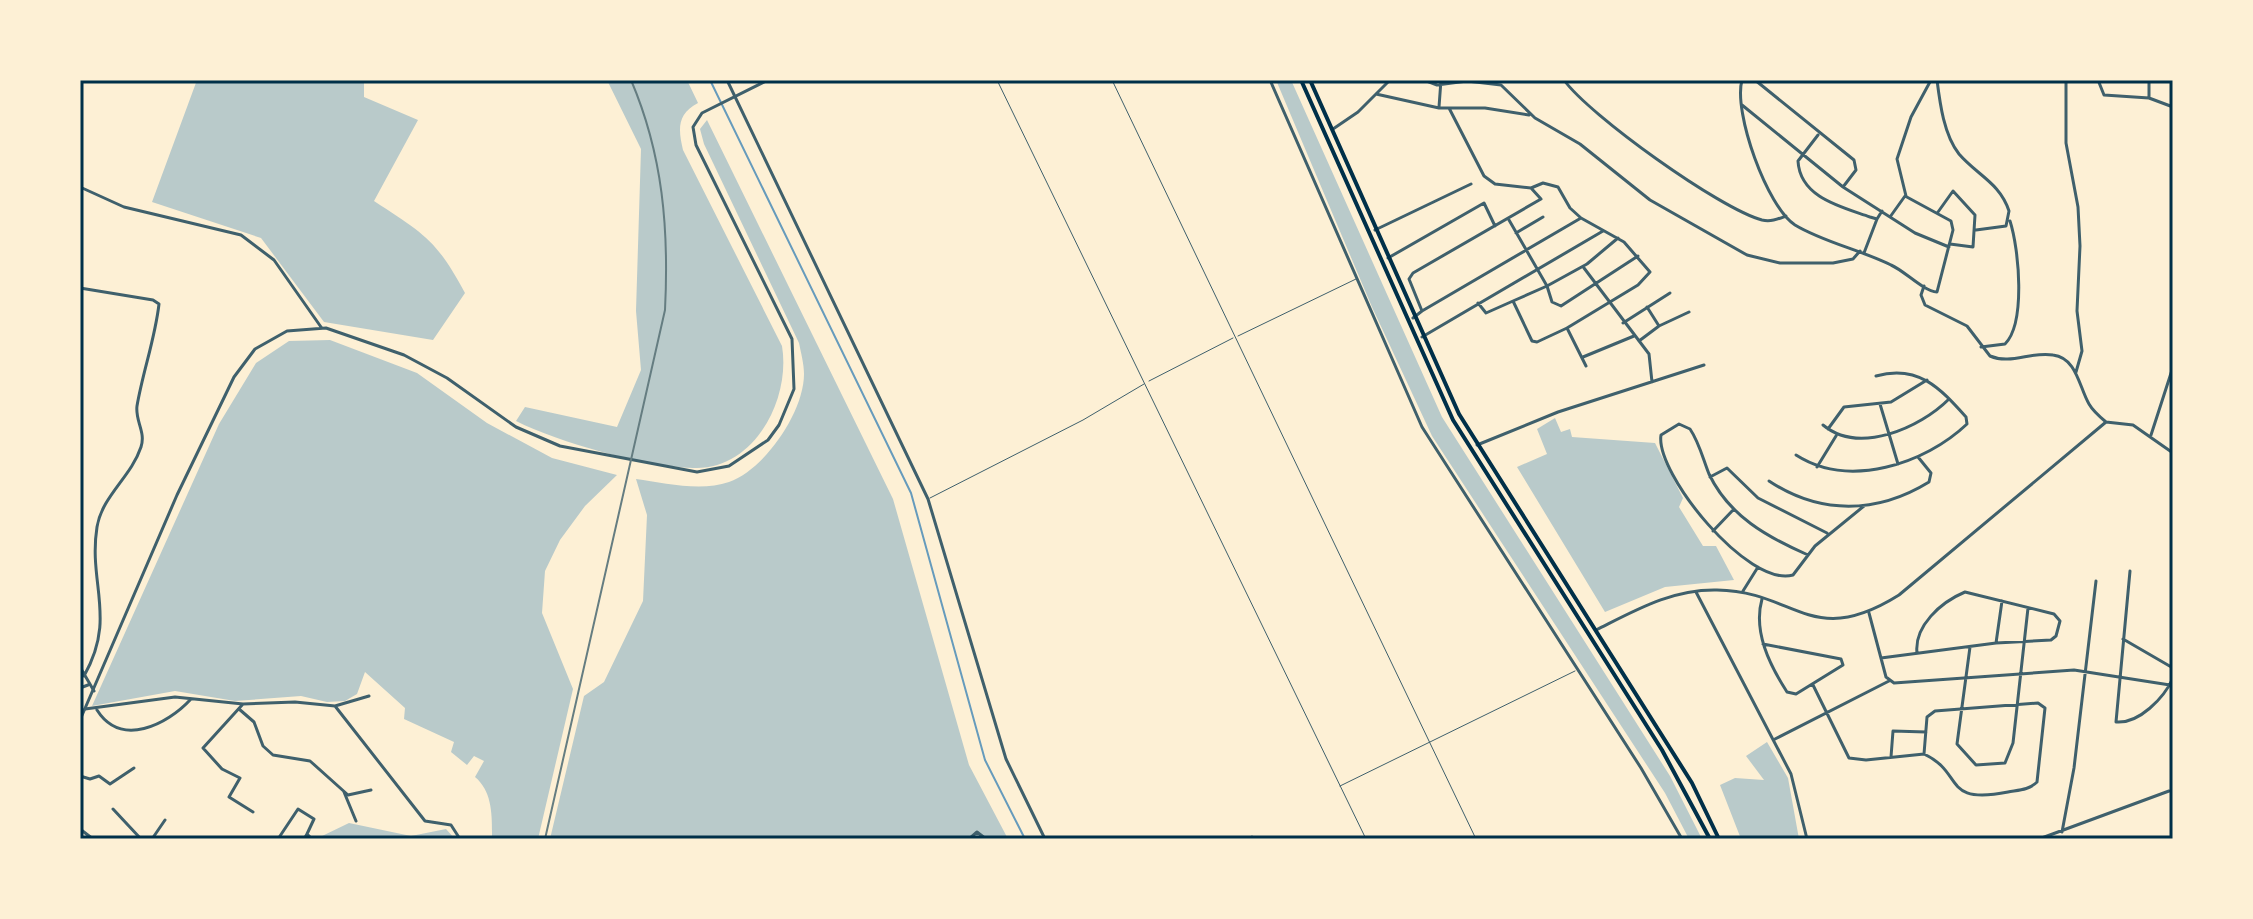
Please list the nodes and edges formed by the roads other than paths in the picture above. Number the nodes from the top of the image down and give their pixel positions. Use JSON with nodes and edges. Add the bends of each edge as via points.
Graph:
{"nodes":[{"id":1,"x":727,"y":80,"type":"edge"},
{"id":2,"x":768,"y":80,"type":"edge"},
{"id":3,"x":997,"y":80,"type":"edge"},
{"id":4,"x":1112,"y":80,"type":"edge"},
{"id":5,"x":1270,"y":80,"type":"edge"},
{"id":6,"x":1301,"y":80,"type":"edge"},
{"id":7,"x":1310,"y":80,"type":"edge"},
{"id":8,"x":1390,"y":80,"type":"edge"},
{"id":9,"x":1424,"y":80,"type":"edge"},
{"id":10,"x":1441,"y":80,"type":"edge"},
{"id":11,"x":1564,"y":80,"type":"edge"},
{"id":12,"x":1742,"y":80,"type":"edge"},
{"id":13,"x":1755,"y":80,"type":"edge"},
{"id":14,"x":1931,"y":80,"type":"edge"},
{"id":15,"x":1937,"y":80,"type":"edge"},
{"id":16,"x":2066,"y":80,"type":"edge"},
{"id":17,"x":2098,"y":80,"type":"edge"},
{"id":18,"x":2149,"y":80,"type":"edge"},
{"id":19,"x":1439,"y":85,"type":"junction"},
{"id":20,"x":1376,"y":94,"type":"junction"},
{"id":21,"x":732,"y":97,"type":"junction"},
{"id":22,"x":2149,"y":98,"type":"junction"},
{"id":23,"x":1741,"y":105,"type":"junction"},
{"id":24,"x":2173,"y":107,"type":"edge"},
{"id":25,"x":1439,"y":108,"type":"junction"},
{"id":26,"x":1449,"y":108,"type":"junction"},
{"id":27,"x":1531,"y":114,"type":"junction"},
{"id":28,"x":1332,"y":130,"type":"junction"},
{"id":29,"x":1819,"y":133,"type":"junction"},
{"id":30,"x":1801,"y":155,"type":"junction"},
{"id":31,"x":1471,"y":184,"type":"dead end"},
{"id":32,"x":80,"y":187,"type":"edge"},
{"id":33,"x":1843,"y":187,"type":"junction"},
{"id":34,"x":1531,"y":188,"type":"junction"},
{"id":35,"x":1906,"y":196,"type":"junction"},
{"id":36,"x":1882,"y":211,"type":"junction"},
{"id":37,"x":1938,"y":212,"type":"junction"},
{"id":38,"x":1786,"y":216,"type":"junction"},
{"id":39,"x":1543,"y":217,"type":"dead end"},
{"id":40,"x":1890,"y":217,"type":"junction"},
{"id":41,"x":1581,"y":218,"type":"junction"},
{"id":42,"x":1877,"y":219,"type":"junction"},
{"id":43,"x":1509,"y":220,"type":"junction"},
{"id":44,"x":2010,"y":221,"type":"junction"},
{"id":45,"x":1495,"y":226,"type":"junction"},
{"id":46,"x":1375,"y":230,"type":"junction"},
{"id":47,"x":1976,"y":230,"type":"junction"},
{"id":48,"x":1603,"y":231,"type":"junction"},
{"id":49,"x":1516,"y":233,"type":"junction"},
{"id":50,"x":1618,"y":238,"type":"junction"},
{"id":51,"x":1949,"y":246,"type":"junction"},
{"id":52,"x":1526,"y":251,"type":"junction"},
{"id":53,"x":1862,"y":252,"type":"junction"},
{"id":54,"x":1638,"y":256,"type":"junction"},
{"id":55,"x":1387,"y":258,"type":"junction"},
{"id":56,"x":1583,"y":266,"type":"junction"},
{"id":57,"x":1537,"y":271,"type":"junction"},
{"id":58,"x":1356,"y":279,"type":"junction"},
{"id":59,"x":1596,"y":283,"type":"junction"},
{"id":60,"x":1547,"y":286,"type":"junction"},
{"id":61,"x":1924,"y":286,"type":"junction"},
{"id":62,"x":80,"y":288,"type":"edge"},
{"id":63,"x":1670,"y":293,"type":"dead end"},
{"id":64,"x":1513,"y":301,"type":"junction"},
{"id":65,"x":1609,"y":302,"type":"junction"},
{"id":66,"x":1478,"y":303,"type":"junction"},
{"id":67,"x":1647,"y":307,"type":"junction"},
{"id":68,"x":1422,"y":311,"type":"junction"},
{"id":69,"x":1689,"y":312,"type":"dead end"},
{"id":70,"x":1413,"y":318,"type":"junction"},
{"id":71,"x":1623,"y":323,"type":"junction"},
{"id":72,"x":1659,"y":326,"type":"junction"},
{"id":73,"x":321,"y":328,"type":"junction"},
{"id":74,"x":1567,"y":328,"type":"junction"},
{"id":75,"x":1634,"y":336,"type":"junction"},
{"id":76,"x":1235,"y":337,"type":"junction"},
{"id":77,"x":1422,"y":337,"type":"junction"},
{"id":78,"x":1639,"y":341,"type":"junction"},
{"id":79,"x":1981,"y":347,"type":"junction"},
{"id":80,"x":1583,"y":357,"type":"junction"},
{"id":81,"x":1704,"y":365,"type":"dead end"},
{"id":82,"x":1586,"y":366,"type":"dead end"},
{"id":83,"x":2173,"y":367,"type":"edge"},
{"id":84,"x":2076,"y":372,"type":"junction"},
{"id":85,"x":1876,"y":376,"type":"dead end"},
{"id":86,"x":1929,"y":379,"type":"junction"},
{"id":87,"x":1146,"y":382,"type":"junction"},
{"id":88,"x":1652,"y":382,"type":"junction"},
{"id":89,"x":1949,"y":399,"type":"junction"},
{"id":90,"x":1880,"y":404,"type":"junction"},
{"id":91,"x":2106,"y":422,"type":"junction"},
{"id":92,"x":1823,"y":425,"type":"dead end"},
{"id":93,"x":1828,"y":429,"type":"junction"},
{"id":94,"x":1837,"y":434,"type":"junction"},
{"id":95,"x":1889,"y":434,"type":"junction"},
{"id":96,"x":2151,"y":435,"type":"junction"},
{"id":97,"x":1477,"y":445,"type":"junction"},
{"id":98,"x":2173,"y":453,"type":"edge"},
{"id":99,"x":1796,"y":455,"type":"dead end"},
{"id":100,"x":1918,"y":457,"type":"junction"},
{"id":101,"x":1898,"y":464,"type":"junction"},
{"id":102,"x":1817,"y":467,"type":"junction"},
{"id":103,"x":1710,"y":477,"type":"junction"},
{"id":104,"x":1769,"y":481,"type":"dead end"},
{"id":105,"x":928,"y":499,"type":"junction"},
{"id":106,"x":1864,"y":506,"type":"junction"},
{"id":107,"x":1734,"y":509,"type":"junction"},
{"id":108,"x":1713,"y":531,"type":"junction"},
{"id":109,"x":1829,"y":535,"type":"junction"},
{"id":110,"x":1808,"y":555,"type":"junction"},
{"id":111,"x":1758,"y":567,"type":"junction"},
{"id":112,"x":2130,"y":571,"type":"dead end"},
{"id":113,"x":2096,"y":581,"type":"dead end"},
{"id":114,"x":1695,"y":590,"type":"junction"},
{"id":115,"x":1742,"y":592,"type":"junction"},
{"id":116,"x":1762,"y":599,"type":"junction"},
{"id":117,"x":2002,"y":601,"type":"junction"},
{"id":118,"x":2028,"y":608,"type":"junction"},
{"id":119,"x":1869,"y":613,"type":"junction"},
{"id":120,"x":1596,"y":630,"type":"junction"},
{"id":121,"x":2123,"y":639,"type":"junction"},
{"id":122,"x":2026,"y":642,"type":"junction"},
{"id":123,"x":1996,"y":643,"type":"junction"},
{"id":124,"x":1763,"y":644,"type":"junction"},
{"id":125,"x":1970,"y":647,"type":"junction"},
{"id":126,"x":1917,"y":653,"type":"junction"},
{"id":127,"x":1881,"y":658,"type":"junction"},
{"id":128,"x":80,"y":667,"type":"edge"},
{"id":129,"x":2173,"y":668,"type":"edge"},
{"id":130,"x":1578,"y":670,"type":"junction"},
{"id":131,"x":2022,"y":673,"type":"junction"},
{"id":132,"x":2085,"y":674,"type":"junction"},
{"id":133,"x":84,"y":676,"type":"junction"},
{"id":134,"x":1966,"y":678,"type":"junction"},
{"id":135,"x":2119,"y":678,"type":"junction"},
{"id":136,"x":2173,"y":678,"type":"edge"},
{"id":137,"x":1889,"y":681,"type":"junction"},
{"id":138,"x":88,"y":685,"type":"junction"},
{"id":139,"x":1813,"y":685,"type":"junction"},
{"id":140,"x":2170,"y":685,"type":"junction"},
{"id":141,"x":80,"y":688,"type":"edge"},
{"id":142,"x":94,"y":691,"type":"junction"},
{"id":143,"x":369,"y":696,"type":"dead end"},
{"id":144,"x":191,"y":699,"type":"junction"},
{"id":145,"x":243,"y":704,"type":"junction"},
{"id":146,"x":2018,"y":704,"type":"junction"},
{"id":147,"x":335,"y":706,"type":"junction"},
{"id":148,"x":85,"y":709,"type":"junction"},
{"id":149,"x":239,"y":709,"type":"junction"},
{"id":150,"x":1962,"y":709,"type":"junction"},
{"id":151,"x":97,"y":710,"type":"junction"},
{"id":152,"x":1828,"y":714,"type":"junction"},
{"id":153,"x":80,"y":720,"type":"edge"},
{"id":154,"x":1926,"y":732,"type":"junction"},
{"id":155,"x":1774,"y":740,"type":"junction"},
{"id":156,"x":1432,"y":743,"type":"junction"},
{"id":157,"x":1924,"y":754,"type":"junction"},
{"id":158,"x":1891,"y":757,"type":"junction"},
{"id":159,"x":134,"y":768,"type":"dead end"},
{"id":160,"x":80,"y":776,"type":"edge"},
{"id":161,"x":1340,"y":786,"type":"junction"},
{"id":162,"x":371,"y":790,"type":"dead end"},
{"id":163,"x":2169,"y":791,"type":"dead end"},
{"id":164,"x":344,"y":792,"type":"junction"},
{"id":165,"x":113,"y":809,"type":"dead end"},
{"id":166,"x":253,"y":812,"type":"dead end"},
{"id":167,"x":165,"y":820,"type":"dead end"},
{"id":168,"x":356,"y":821,"type":"dead end"},
{"id":169,"x":80,"y":829,"type":"edge"},
{"id":170,"x":2062,"y":832,"type":"junction"},
{"id":171,"x":1252,"y":836,"type":"dead end"},
{"id":172,"x":306,"y":837,"type":"edge"},
{"id":173,"x":93,"y":839,"type":"edge"},
{"id":174,"x":141,"y":839,"type":"edge"},
{"id":175,"x":152,"y":839,"type":"edge"},
{"id":176,"x":278,"y":839,"type":"edge"},
{"id":177,"x":312,"y":839,"type":"edge"},
{"id":178,"x":460,"y":839,"type":"edge"},
{"id":179,"x":969,"y":839,"type":"edge"},
{"id":180,"x":986,"y":839,"type":"edge"},
{"id":181,"x":1045,"y":839,"type":"edge"},
{"id":182,"x":1245,"y":839,"type":"edge"},
{"id":183,"x":1366,"y":839,"type":"edge"},
{"id":184,"x":1476,"y":839,"type":"edge"},
{"id":185,"x":1682,"y":839,"type":"edge"},
{"id":186,"x":1710,"y":839,"type":"edge"},
{"id":187,"x":1719,"y":839,"type":"edge"},
{"id":188,"x":1807,"y":839,"type":"edge"},
{"id":189,"x":2040,"y":839,"type":"edge"}],
"edges":[{"from":1,"to":21,"type":"street"},
{"from":2,"to":21,"type":"street"},
{"from":3,"to":87,"type":"lane"},
{"from":4,"to":76,"type":"lane"},
{"from":5,"to":58,"type":"street"},
{"from":6,"to":186,"type":"highway","via":[[1453,420],[1669,762]]},
{"from":7,"to":28,"type":"highway"},
{"from":8,"to":20,"type":"street"},
{"from":9,"to":19,"type":"street"},
{"from":10,"to":19,"type":"street"},
{"from":11,"to":38,"type":"street","via":[[1586,106],[1715,197],[1761,220]]},
{"from":12,"to":23,"type":"street"},
{"from":13,"to":29,"type":"street"},
{"from":14,"to":35,"type":"street","via":[[1897,159]]},
{"from":15,"to":44,"type":"street","via":[[1952,144],[1995,185]]},
{"from":16,"to":84,"type":"street","via":[[2066,143],[2080,246],[2077,311],[2082,351]]},
{"from":17,"to":22,"type":"street","via":[[2104,95]]},
{"from":18,"to":22,"type":"street"},
{"from":19,"to":25,"type":"street"},
{"from":19,"to":27,"type":"street","via":[[1501,85]]},
{"from":20,"to":25,"type":"street"},
{"from":20,"to":28,"type":"street"},
{"from":21,"to":73,"type":"street","via":[[702,113],[693,127],[696,145],[787,328],[794,353],[794,389],[779,425],[743,459],[697,472],[538,438],[427,367]]},
{"from":21,"to":105,"type":"street"},
{"from":22,"to":24,"type":"street"},
{"from":23,"to":30,"type":"street"},
{"from":23,"to":38,"type":"street","via":[[1753,155]]},
{"from":25,"to":26,"type":"street"},
{"from":26,"to":27,"type":"street"},
{"from":26,"to":34,"type":"street","via":[[1484,176],[1495,184]]},
{"from":27,"to":53,"type":"street","via":[[1580,144],[1662,208],[1747,255],[1780,263],[1833,263]]},
{"from":28,"to":46,"type":"highway"},
{"from":29,"to":30,"type":"street"},
{"from":29,"to":33,"type":"street","via":[[1856,164]]},
{"from":30,"to":33,"type":"street"},
{"from":30,"to":42,"type":"street","via":[[1799,171],[1814,194]]},
{"from":31,"to":46,"type":"street"},
{"from":32,"to":73,"type":"street","via":[[124,207],[241,235],[274,260]]},
{"from":33,"to":36,"type":"street"},
{"from":34,"to":41,"type":"street","via":[[1543,183],[1558,187]]},
{"from":34,"to":43,"type":"street","via":[[1539,202]]},
{"from":35,"to":37,"type":"street"},
{"from":35,"to":40,"type":"street"},
{"from":36,"to":40,"type":"street"},
{"from":36,"to":42,"type":"street"},
{"from":37,"to":47,"type":"street","via":[[1955,191],[1975,215]]},
{"from":37,"to":51,"type":"street","via":[[1952,223]]},
{"from":38,"to":53,"type":"street","via":[[1797,226]]},
{"from":39,"to":49,"type":"street"},
{"from":40,"to":51,"type":"street"},
{"from":41,"to":48,"type":"street"},
{"from":41,"to":52,"type":"street"},
{"from":42,"to":53,"type":"street"},
{"from":43,"to":45,"type":"street"},
{"from":43,"to":49,"type":"street"},
{"from":44,"to":47,"type":"street"},
{"from":44,"to":79,"type":"street","via":[[2020,264],[2014,331],[2005,344]]},
{"from":45,"to":55,"type":"street","via":[[1484,203]]},
{"from":45,"to":68,"type":"street","via":[[1411,274]]},
{"from":46,"to":55,"type":"highway"},
{"from":47,"to":51,"type":"street","via":[[1972,248]]},
{"from":48,"to":50,"type":"street"},
{"from":48,"to":57,"type":"street"},
{"from":49,"to":52,"type":"street"},
{"from":50,"to":54,"type":"street"},
{"from":50,"to":56,"type":"street"},
{"from":51,"to":61,"type":"street","via":[[1939,291]]},
{"from":52,"to":57,"type":"street"},
{"from":52,"to":68,"type":"street"},
{"from":53,"to":61,"type":"street"},
{"from":54,"to":59,"type":"street"},
{"from":54,"to":65,"type":"street","via":[[1649,268],[1649,277]]},
{"from":55,"to":70,"type":"highway"},
{"from":56,"to":59,"type":"street"},
{"from":56,"to":60,"type":"street"},
{"from":57,"to":60,"type":"street"},
{"from":57,"to":66,"type":"street"},
{"from":58,"to":76,"type":"lane"},
{"from":58,"to":130,"type":"street","via":[[1422,427]]},
{"from":59,"to":60,"type":"street","via":[[1558,306]]},
{"from":59,"to":65,"type":"street"},
{"from":60,"to":64,"type":"street"},
{"from":61,"to":79,"type":"street","via":[[1925,305],[1964,323]]},
{"from":62,"to":133,"type":"street","via":[[159,304],[137,408],[141,446],[97,525],[101,634]]},
{"from":63,"to":67,"type":"street"},
{"from":64,"to":66,"type":"street","via":[[1486,313]]},
{"from":64,"to":74,"type":"street","via":[[1532,341]]},
{"from":65,"to":71,"type":"street"},
{"from":65,"to":74,"type":"street"},
{"from":66,"to":77,"type":"street"},
{"from":67,"to":71,"type":"street"},
{"from":67,"to":72,"type":"street"},
{"from":68,"to":70,"type":"street"},
{"from":69,"to":72,"type":"street"},
{"from":70,"to":77,"type":"highway"},
{"from":71,"to":75,"type":"street"},
{"from":72,"to":78,"type":"street"},
{"from":73,"to":142,"type":"street","via":[[297,328],[273,337],[244,361],[177,495]]},
{"from":74,"to":80,"type":"street"},
{"from":75,"to":78,"type":"street"},
{"from":75,"to":80,"type":"street"},
{"from":76,"to":87,"type":"lane"},
{"from":76,"to":156,"type":"lane"},
{"from":77,"to":97,"type":"highway"},
{"from":78,"to":88,"type":"street","via":[[1651,360]]},
{"from":79,"to":84,"type":"street","via":[[1999,360],[2056,355]]},
{"from":80,"to":82,"type":"street"},
{"from":81,"to":88,"type":"street"},
{"from":83,"to":96,"type":"street"},
{"from":84,"to":91,"type":"street","via":[[2089,405]]},
{"from":85,"to":86,"type":"street","via":[[1895,372]]},
{"from":86,"to":89,"type":"street"},
{"from":86,"to":90,"type":"street","via":[[1899,399]]},
{"from":87,"to":105,"type":"lane"},
{"from":87,"to":161,"type":"lane"},
{"from":88,"to":97,"type":"street"},
{"from":89,"to":95,"type":"street","via":[[1928,419]]},
{"from":89,"to":100,"type":"street","via":[[1967,424]]},
{"from":90,"to":93,"type":"street","via":[[1844,407]]},
{"from":90,"to":95,"type":"street"},
{"from":91,"to":96,"type":"street","via":[[2121,421]]},
{"from":91,"to":119,"type":"street","via":[[1899,595]]},
{"from":92,"to":93,"type":"street"},
{"from":93,"to":94,"type":"street"},
{"from":94,"to":95,"type":"street"},
{"from":94,"to":102,"type":"street"},
{"from":95,"to":101,"type":"street"},
{"from":96,"to":98,"type":"street"},
{"from":97,"to":120,"type":"highway"},
{"from":99,"to":102,"type":"street"},
{"from":100,"to":101,"type":"street"},
{"from":100,"to":106,"type":"street","via":[[1931,473],[1929,482]]},
{"from":101,"to":102,"type":"street"},
{"from":103,"to":107,"type":"street"},
{"from":103,"to":108,"type":"street","via":[[1690,429],[1679,424],[1661,435],[1686,495]]},
{"from":103,"to":109,"type":"street","via":[[1727,468],[1758,498]]},
{"from":104,"to":106,"type":"street","via":[[1806,501]]},
{"from":105,"to":181,"type":"street","via":[[1006,759]]},
{"from":106,"to":109,"type":"street"},
{"from":107,"to":108,"type":"street"},
{"from":107,"to":110,"type":"street","via":[[1760,532]]},
{"from":108,"to":111,"type":"street"},
{"from":109,"to":110,"type":"street"},
{"from":110,"to":111,"type":"street","via":[[1788,577]]},
{"from":111,"to":115,"type":"street"},
{"from":112,"to":121,"type":"street"},
{"from":113,"to":132,"type":"street"},
{"from":114,"to":115,"type":"street"},
{"from":114,"to":120,"type":"street","via":[[1667,595]]},
{"from":114,"to":155,"type":"street"},
{"from":115,"to":116,"type":"street"},
{"from":116,"to":119,"type":"street","via":[[1816,617]]},
{"from":116,"to":124,"type":"street","via":[[1757,628]]},
{"from":117,"to":118,"type":"street"},
{"from":117,"to":123,"type":"street"},
{"from":117,"to":126,"type":"street","via":[[1961,593],[1918,631]]},
{"from":118,"to":122,"type":"street"},
{"from":118,"to":122,"type":"street","via":[[2054,614],[2060,621],[2054,639]]},
{"from":119,"to":127,"type":"street"},
{"from":120,"to":187,"type":"highway","via":[[1692,783]]},
{"from":121,"to":129,"type":"street"},
{"from":121,"to":135,"type":"street"},
{"from":122,"to":123,"type":"street"},
{"from":122,"to":131,"type":"street"},
{"from":123,"to":125,"type":"street"},
{"from":124,"to":139,"type":"street","via":[[1787,692],[1796,694]]},
{"from":124,"to":139,"type":"street","via":[[1841,659],[1841,669]]},
{"from":125,"to":126,"type":"street"},
{"from":125,"to":134,"type":"street"},
{"from":126,"to":127,"type":"street"},
{"from":127,"to":137,"type":"street"},
{"from":128,"to":133,"type":"street"},
{"from":130,"to":156,"type":"lane"},
{"from":130,"to":185,"type":"street"},
{"from":131,"to":132,"type":"street"},
{"from":131,"to":134,"type":"street"},
{"from":131,"to":146,"type":"street"},
{"from":132,"to":135,"type":"street"},
{"from":132,"to":170,"type":"street"},
{"from":133,"to":138,"type":"street"},
{"from":134,"to":137,"type":"street"},
{"from":134,"to":150,"type":"street"},
{"from":135,"to":140,"type":"street"},
{"from":135,"to":140,"type":"street","via":[[2118,723],[2159,700]]},
{"from":136,"to":140,"type":"street"},
{"from":137,"to":152,"type":"street"},
{"from":138,"to":141,"type":"street"},
{"from":138,"to":142,"type":"street"},
{"from":139,"to":152,"type":"street"},
{"from":142,"to":148,"type":"street"},
{"from":143,"to":147,"type":"street"},
{"from":144,"to":145,"type":"street"},
{"from":144,"to":151,"type":"street"},
{"from":144,"to":151,"type":"street","via":[[165,721],[133,731],[111,726]]},
{"from":145,"to":147,"type":"street"},
{"from":145,"to":149,"type":"street"},
{"from":146,"to":150,"type":"street"},
{"from":146,"to":150,"type":"street","via":[[2010,758],[1989,766],[1976,765],[1959,749]]},
{"from":146,"to":157,"type":"street","via":[[2045,708],[2039,776],[2029,788],[1972,796]]},
{"from":147,"to":178,"type":"street","via":[[425,821],[451,825]]},
{"from":148,"to":151,"type":"street"},
{"from":148,"to":153,"type":"street"},
{"from":149,"to":164,"type":"street","via":[[254,722],[263,746],[273,755],[310,761]]},
{"from":149,"to":166,"type":"street","via":[[203,748],[222,769],[240,778],[229,797]]},
{"from":150,"to":154,"type":"street","via":[[1931,712]]},
{"from":152,"to":155,"type":"street"},
{"from":152,"to":158,"type":"street","via":[[1852,760]]},
{"from":154,"to":157,"type":"street"},
{"from":154,"to":158,"type":"street","via":[[1894,730]]},
{"from":155,"to":188,"type":"street","via":[[1791,774]]},
{"from":156,"to":161,"type":"lane"},
{"from":156,"to":184,"type":"lane"},
{"from":157,"to":158,"type":"street"},
{"from":159,"to":160,"type":"street","via":[[110,784],[99,776]]},
{"from":161,"to":183,"type":"lane"},
{"from":162,"to":164,"type":"street"},
{"from":163,"to":170,"type":"street"},
{"from":164,"to":168,"type":"street"},
{"from":165,"to":174,"type":"street"},
{"from":167,"to":175,"type":"street"},
{"from":169,"to":173,"type":"street"},
{"from":170,"to":189,"type":"street"},
{"from":171,"to":182,"type":"lane"},
{"from":172,"to":176,"type":"street","via":[[314,819],[298,809]]},
{"from":172,"to":177,"type":"street"},
{"from":179,"to":180,"type":"street","via":[[977,832]]}]}
